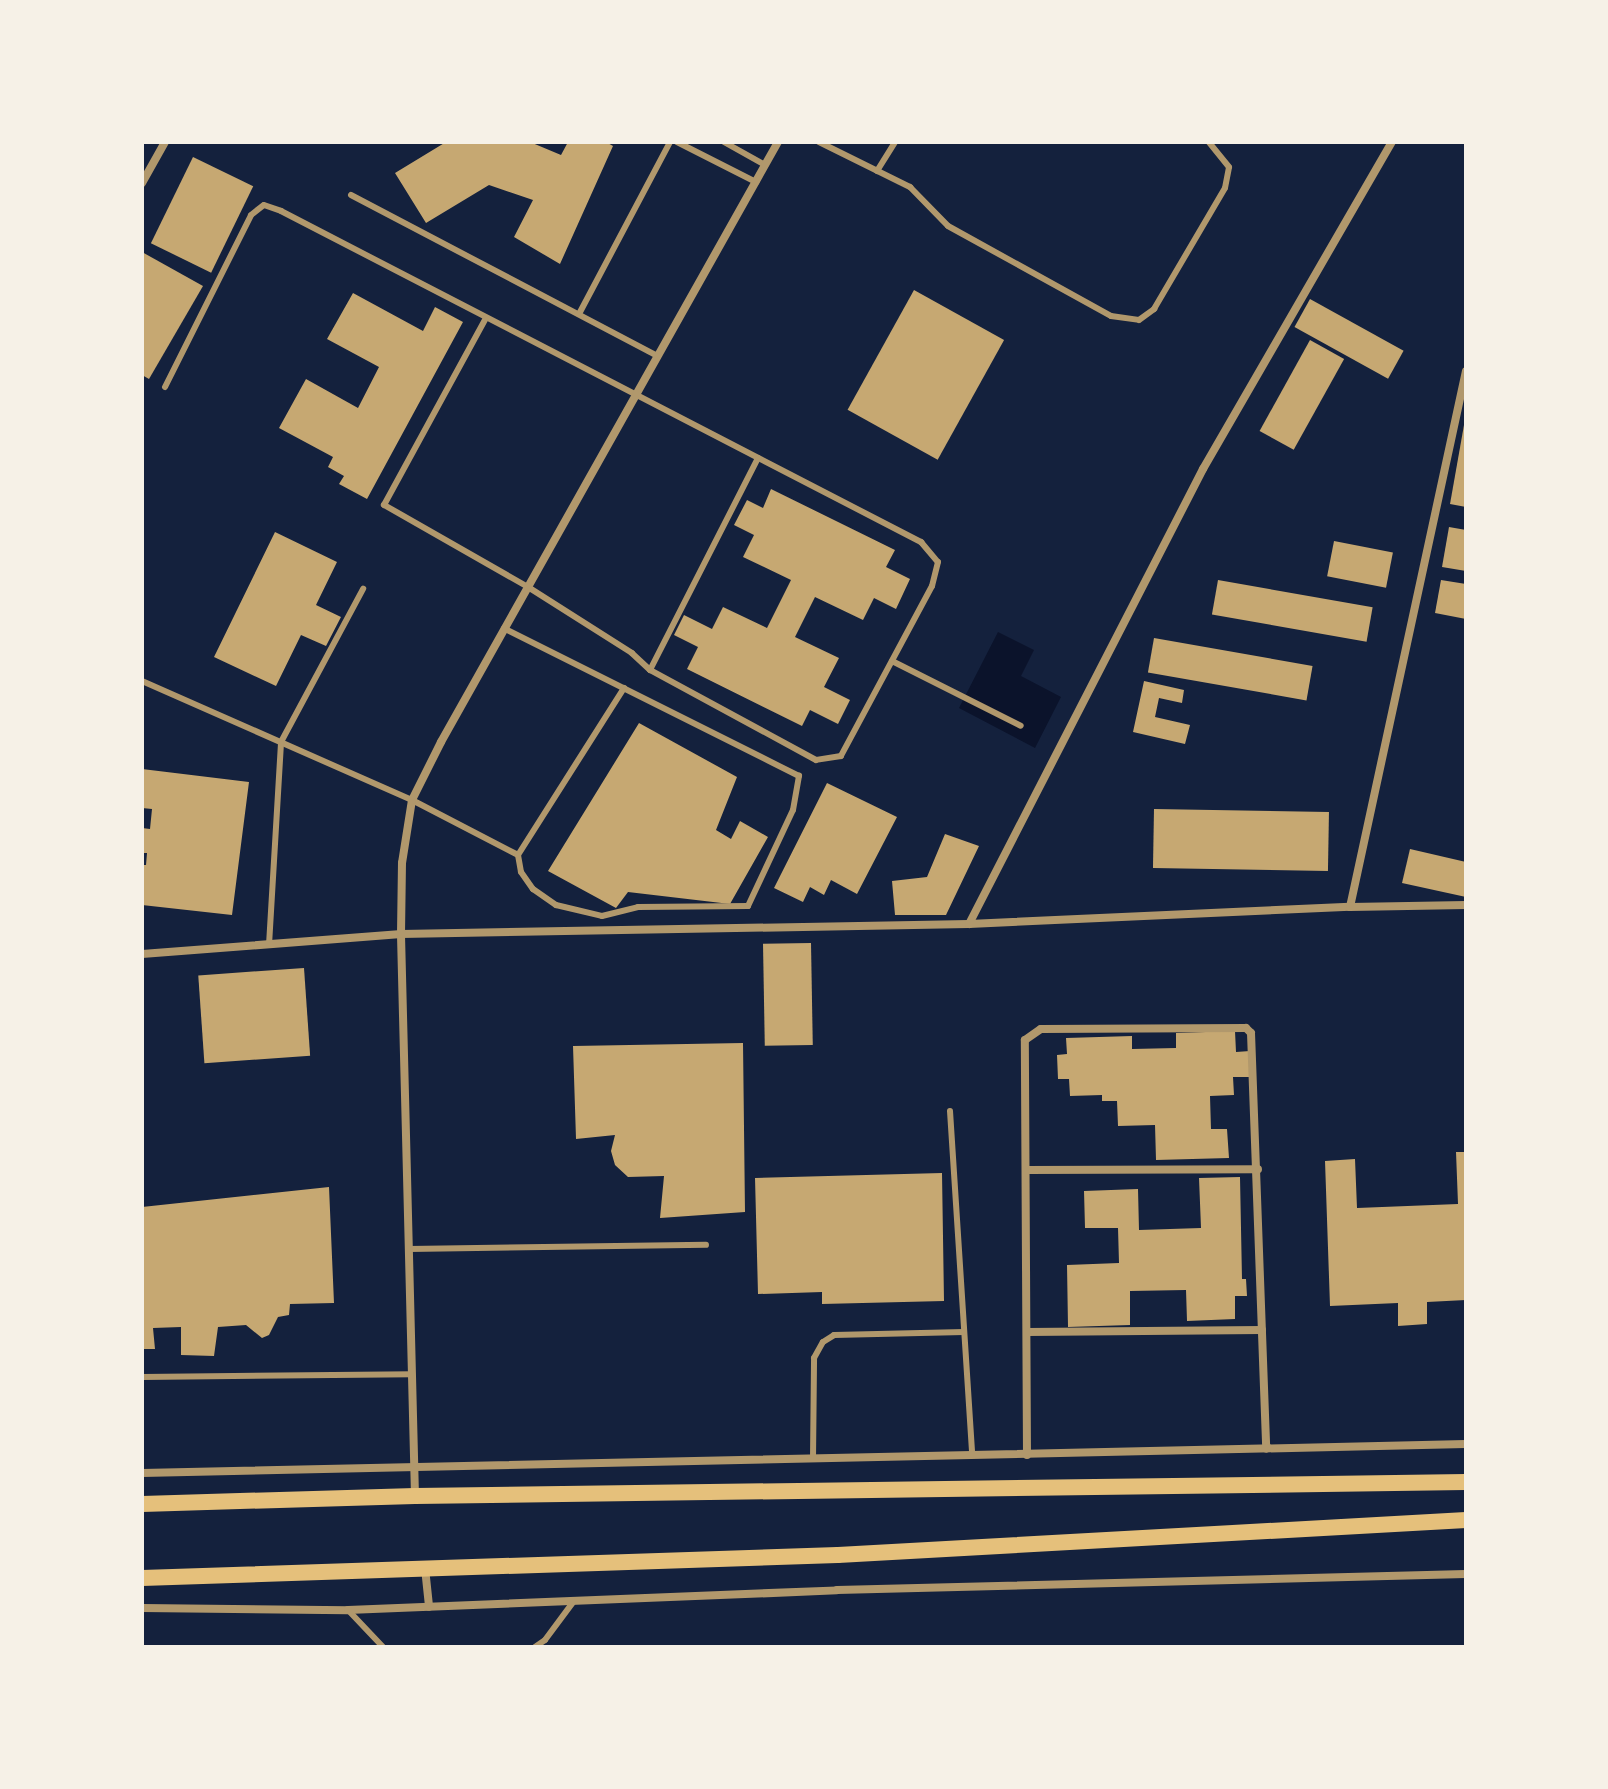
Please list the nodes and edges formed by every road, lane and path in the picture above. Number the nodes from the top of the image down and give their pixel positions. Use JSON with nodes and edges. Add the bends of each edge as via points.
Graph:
{"nodes":[{"id":1,"x":165,"y":142,"type":"edge"},
{"id":2,"x":670,"y":142,"type":"edge"},
{"id":3,"x":677,"y":142,"type":"edge"},
{"id":4,"x":724,"y":142,"type":"edge"},
{"id":5,"x":778,"y":142,"type":"edge"},
{"id":6,"x":819,"y":142,"type":"edge"},
{"id":7,"x":895,"y":142,"type":"edge"},
{"id":8,"x":1209,"y":142,"type":"edge"},
{"id":9,"x":1392,"y":142,"type":"edge"},
{"id":10,"x":765,"y":165,"type":"junction"},
{"id":11,"x":877,"y":171,"type":"junction"},
{"id":12,"x":756,"y":182,"type":"junction"},
{"id":13,"x":142,"y":183,"type":"edge"},
{"id":14,"x":351,"y":195,"type":"dead end"},
{"id":15,"x":579,"y":314,"type":"junction"},
{"id":16,"x":486,"y":318,"type":"junction"},
{"id":17,"x":658,"y":356,"type":"junction"},
{"id":18,"x":1466,"y":371,"type":"edge"},
{"id":19,"x":165,"y":387,"type":"dead end"},
{"id":20,"x":636,"y":395,"type":"junction"},
{"id":21,"x":758,"y":458,"type":"junction"},
{"id":22,"x":528,"y":587,"type":"junction"},
{"id":23,"x":363,"y":589,"type":"dead end"},
{"id":24,"x":504,"y":628,"type":"junction"},
{"id":25,"x":892,"y":661,"type":"junction"},
{"id":26,"x":650,"y":670,"type":"junction"},
{"id":27,"x":142,"y":681,"type":"edge"},
{"id":28,"x":624,"y":688,"type":"junction"},
{"id":29,"x":1021,"y":726,"type":"dead end"},
{"id":30,"x":281,"y":742,"type":"junction"},
{"id":31,"x":412,"y":800,"type":"junction"},
{"id":32,"x":518,"y":855,"type":"junction"},
{"id":33,"x":1466,"y":905,"type":"edge"},
{"id":34,"x":1350,"y":907,"type":"junction"},
{"id":35,"x":969,"y":924,"type":"junction"},
{"id":36,"x":401,"y":934,"type":"junction"},
{"id":37,"x":269,"y":945,"type":"junction"},
{"id":38,"x":142,"y":954,"type":"edge"},
{"id":39,"x":950,"y":1111,"type":"dead end"},
{"id":40,"x":1258,"y":1169,"type":"junction"},
{"id":41,"x":1027,"y":1170,"type":"junction"},
{"id":42,"x":706,"y":1245,"type":"dead end"},
{"id":43,"x":409,"y":1249,"type":"junction"},
{"id":44,"x":1262,"y":1330,"type":"junction"},
{"id":45,"x":964,"y":1332,"type":"junction"},
{"id":46,"x":1027,"y":1332,"type":"junction"},
{"id":47,"x":412,"y":1374,"type":"junction"},
{"id":48,"x":142,"y":1377,"type":"edge"},
{"id":49,"x":1466,"y":1444,"type":"edge"},
{"id":50,"x":1266,"y":1449,"type":"junction"},
{"id":51,"x":972,"y":1455,"type":"junction"},
{"id":52,"x":1027,"y":1455,"type":"junction"},
{"id":53,"x":813,"y":1459,"type":"junction"},
{"id":54,"x":414,"y":1467,"type":"junction"},
{"id":55,"x":142,"y":1473,"type":"edge"},
{"id":56,"x":1466,"y":1482,"type":"edge"},
{"id":57,"x":415,"y":1496,"type":"junction"},
{"id":58,"x":142,"y":1504,"type":"edge"},
{"id":59,"x":1466,"y":1520,"type":"edge"},
{"id":60,"x":425,"y":1568,"type":"junction"},
{"id":61,"x":1466,"y":1574,"type":"edge"},
{"id":62,"x":142,"y":1578,"type":"edge"},
{"id":63,"x":574,"y":1601,"type":"junction"},
{"id":64,"x":429,"y":1607,"type":"junction"},
{"id":65,"x":142,"y":1608,"type":"edge"},
{"id":66,"x":348,"y":1610,"type":"junction"},
{"id":67,"x":546,"y":1644,"type":"edge"},
{"id":68,"x":378,"y":1645,"type":"edge"},
{"id":69,"x":535,"y":1647,"type":"edge"}],
"edges":[{"from":1,"to":13,"type":"street"},
{"from":2,"to":15,"type":"lane"},
{"from":3,"to":12,"type":"lane"},
{"from":4,"to":10,"type":"lane"},
{"from":5,"to":10,"type":"street"},
{"from":6,"to":11,"type":"lane"},
{"from":7,"to":11,"type":"lane"},
{"from":8,"to":11,"type":"lane","via":[[1229,167],[1225,188],[1154,309],[1139,320],[1111,316],[948,226],[910,187]]},
{"from":9,"to":35,"type":"street","via":[[1203,469]]},
{"from":10,"to":12,"type":"street"},
{"from":12,"to":17,"type":"street"},
{"from":14,"to":15,"type":"lane"},
{"from":15,"to":17,"type":"lane"},
{"from":16,"to":19,"type":"lane","via":[[264,205],[251,215]]},
{"from":16,"to":20,"type":"lane"},
{"from":16,"to":22,"type":"lane","via":[[384,505]]},
{"from":17,"to":20,"type":"street"},
{"from":18,"to":34,"type":"street"},
{"from":20,"to":21,"type":"lane"},
{"from":20,"to":22,"type":"street"},
{"from":21,"to":25,"type":"lane","via":[[921,542],[938,562],[932,586]]},
{"from":21,"to":26,"type":"lane"},
{"from":22,"to":24,"type":"street"},
{"from":22,"to":26,"type":"lane"},
{"from":23,"to":30,"type":"lane"},
{"from":24,"to":28,"type":"lane"},
{"from":24,"to":31,"type":"street"},
{"from":25,"to":26,"type":"lane","via":[[841,756],[816,760]]},
{"from":25,"to":29,"type":"lane"},
{"from":27,"to":30,"type":"lane"},
{"from":28,"to":32,"type":"lane"},
{"from":28,"to":32,"type":"lane","via":[[799,776],[793,810],[748,906],[638,907],[602,916],[556,905],[533,889],[521,872]]},
{"from":30,"to":31,"type":"lane"},
{"from":30,"to":37,"type":"lane"},
{"from":31,"to":32,"type":"lane"},
{"from":31,"to":36,"type":"street","via":[[402,863]]},
{"from":33,"to":34,"type":"street"},
{"from":34,"to":35,"type":"street"},
{"from":35,"to":36,"type":"street"},
{"from":36,"to":37,"type":"street"},
{"from":36,"to":43,"type":"street"},
{"from":37,"to":38,"type":"street"},
{"from":39,"to":45,"type":"lane"},
{"from":40,"to":41,"type":"street"},
{"from":40,"to":41,"type":"street","via":[[1254,1042],[1246,1028],[1041,1029],[1025,1040]]},
{"from":40,"to":44,"type":"street"},
{"from":41,"to":46,"type":"street"},
{"from":42,"to":43,"type":"lane"},
{"from":43,"to":47,"type":"street"},
{"from":44,"to":46,"type":"street"},
{"from":44,"to":50,"type":"street"},
{"from":45,"to":51,"type":"lane"},
{"from":45,"to":53,"type":"lane","via":[[834,1335],[823,1342],[814,1358]]},
{"from":46,"to":52,"type":"street"},
{"from":47,"to":48,"type":"lane"},
{"from":47,"to":54,"type":"street"},
{"from":49,"to":50,"type":"street"},
{"from":50,"to":52,"type":"street"},
{"from":51,"to":52,"type":"street"},
{"from":51,"to":53,"type":"street"},
{"from":53,"to":54,"type":"street"},
{"from":54,"to":55,"type":"street"},
{"from":54,"to":57,"type":"street"},
{"from":56,"to":57,"type":"main road"},
{"from":57,"to":58,"type":"main road"},
{"from":59,"to":60,"type":"main road","via":[[838,1555]]},
{"from":60,"to":62,"type":"main road"},
{"from":60,"to":64,"type":"street"},
{"from":61,"to":63,"type":"street"},
{"from":63,"to":64,"type":"street"},
{"from":63,"to":67,"type":"lane"},
{"from":64,"to":66,"type":"street"},
{"from":65,"to":66,"type":"street"},
{"from":66,"to":68,"type":"lane"},
{"from":67,"to":69,"type":"lane"}]}
